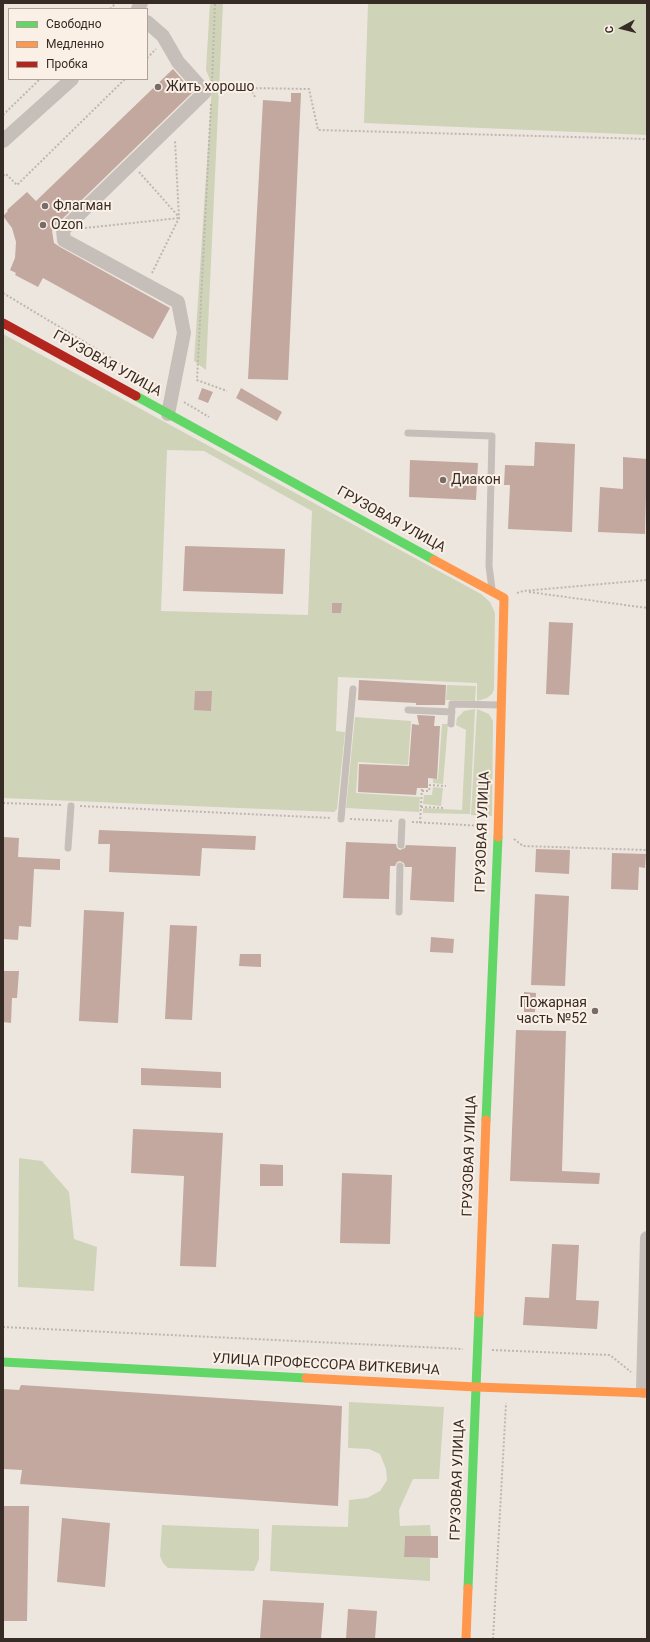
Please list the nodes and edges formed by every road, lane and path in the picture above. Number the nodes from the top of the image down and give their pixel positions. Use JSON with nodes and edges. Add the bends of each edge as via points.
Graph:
{"nodes":[{"id":1,"x":215,"y":3,"type":"edge"},
{"id":2,"x":148,"y":23,"type":"edge"},
{"id":3,"x":163,"y":38,"type":"junction"},
{"id":4,"x":148,"y":57,"type":"edge"},
{"id":5,"x":39,"y":80,"type":"edge"},
{"id":6,"x":71,"y":80,"type":"edge"},
{"id":7,"x":124,"y":80,"type":"edge"},
{"id":8,"x":212,"y":85,"type":"dead end"},
{"id":9,"x":255,"y":97,"type":"dead end"},
{"id":10,"x":211,"y":100,"type":"dead end"},
{"id":11,"x":3,"y":116,"type":"edge"},
{"id":12,"x":174,"y":122,"type":"junction"},
{"id":13,"x":647,"y":139,"type":"edge"},
{"id":14,"x":3,"y":141,"type":"edge"},
{"id":15,"x":132,"y":163,"type":"junction"},
{"id":16,"x":3,"y":176,"type":"edge"},
{"id":17,"x":179,"y":218,"type":"junction"},
{"id":18,"x":63,"y":230,"type":"junction"},
{"id":19,"x":146,"y":285,"type":"junction"},
{"id":20,"x":3,"y":323,"type":"edge"},
{"id":21,"x":227,"y":391,"type":"dead end"},
{"id":22,"x":168,"y":414,"type":"junction"},
{"id":23,"x":408,"y":433,"type":"dead end"},
{"id":24,"x":647,"y":580,"type":"edge"},
{"id":25,"x":492,"y":591,"type":"junction"},
{"id":26,"x":524,"y":591,"type":"junction"},
{"id":27,"x":504,"y":598,"type":"junction"},
{"id":28,"x":647,"y":608,"type":"edge"},
{"id":29,"x":353,"y":688,"type":"dead end"},
{"id":30,"x":500,"y":705,"type":"junction"},
{"id":31,"x":408,"y":710,"type":"dead end"},
{"id":32,"x":452,"y":712,"type":"junction"},
{"id":33,"x":451,"y":724,"type":"dead end"},
{"id":34,"x":446,"y":786,"type":"dead end"},
{"id":35,"x":3,"y":803,"type":"edge"},
{"id":36,"x":71,"y":806,"type":"junction"},
{"id":37,"x":421,"y":807,"type":"junction"},
{"id":38,"x":444,"y":808,"type":"dead end"},
{"id":39,"x":341,"y":819,"type":"junction"},
{"id":40,"x":402,"y":822,"type":"junction"},
{"id":41,"x":420,"y":823,"type":"junction"},
{"id":42,"x":498,"y":827,"type":"junction"},
{"id":43,"x":401,"y":845,"type":"dead end"},
{"id":44,"x":68,"y":848,"type":"dead end"},
{"id":45,"x":647,"y":850,"type":"edge"},
{"id":46,"x":400,"y":866,"type":"dead end"},
{"id":47,"x":399,"y":912,"type":"dead end"},
{"id":48,"x":647,"y":1238,"type":"edge"},
{"id":49,"x":3,"y":1327,"type":"edge"},
{"id":50,"x":477,"y":1349,"type":"junction"},
{"id":51,"x":3,"y":1362,"type":"edge"},
{"id":52,"x":476,"y":1388,"type":"junction"},
{"id":53,"x":506,"y":1388,"type":"junction"},
{"id":54,"x":644,"y":1388,"type":"edge"},
{"id":55,"x":466,"y":1639,"type":"edge"},
{"id":56,"x":493,"y":1639,"type":"edge"}],
"edges":[{"from":1,"to":8,"type":"path"},
{"from":2,"to":3,"type":"street"},
{"from":3,"to":4,"type":"path"},
{"from":3,"to":12,"type":"street","via":[[178,62],[205,92]]},
{"from":5,"to":11,"type":"path"},
{"from":6,"to":14,"type":"street"},
{"from":7,"to":16,"type":"path","via":[[17,185],[6,174]]},
{"from":9,"to":13,"type":"path","via":[[250,88],[309,89],[318,130]]},
{"from":10,"to":21,"type":"path","via":[[197,380]]},
{"from":12,"to":15,"type":"street"},
{"from":12,"to":17,"type":"path"},
{"from":15,"to":17,"type":"path"},
{"from":15,"to":18,"type":"street"},
{"from":17,"to":18,"type":"path"},
{"from":17,"to":19,"type":"path"},
{"from":18,"to":19,"type":"street","via":[[64,240]]},
{"from":19,"to":22,"type":"street","via":[[178,302],[184,333]]},
{"from":20,"to":22,"type":"street","name":"ГРУЗОВАЯ УЛИЦА"},
{"from":22,"to":25,"type":"street","name":"ГРУЗОВАЯ УЛИЦА"},
{"from":23,"to":25,"type":"lane","via":[[492,436]]},
{"from":24,"to":26,"type":"path"},
{"from":25,"to":27,"type":"street","name":"ГРУЗОВАЯ УЛИЦА"},
{"from":26,"to":27,"type":"path"},
{"from":26,"to":28,"type":"path"},
{"from":27,"to":30,"type":"street","name":"ГРУЗОВАЯ УЛИЦА"},
{"from":29,"to":39,"type":"lane","via":[[354,708]]},
{"from":30,"to":32,"type":"lane","via":[[452,704]]},
{"from":30,"to":42,"type":"street","name":"ГРУЗОВАЯ УЛИЦА"},
{"from":31,"to":32,"type":"lane"},
{"from":32,"to":33,"type":"lane"},
{"from":34,"to":37,"type":"path","via":[[429,785],[429,791],[422,790]]},
{"from":35,"to":36,"type":"path"},
{"from":36,"to":39,"type":"path"},
{"from":36,"to":44,"type":"lane"},
{"from":37,"to":38,"type":"path"},
{"from":37,"to":41,"type":"path"},
{"from":39,"to":40,"type":"path"},
{"from":40,"to":41,"type":"path"},
{"from":40,"to":43,"type":"lane"},
{"from":41,"to":42,"type":"path"},
{"from":42,"to":45,"type":"path","via":[[523,846]]},
{"from":42,"to":50,"type":"street","name":"ГРУЗОВАЯ УЛИЦА"},
{"from":46,"to":47,"type":"lane"},
{"from":48,"to":54,"type":"street"},
{"from":49,"to":50,"type":"path"},
{"from":50,"to":52,"type":"street","name":"ГРУЗОВАЯ УЛИЦА"},
{"from":50,"to":54,"type":"path","via":[[610,1355]]},
{"from":51,"to":52,"type":"street","name":"УЛИЦА ПРОФЕССОРА ВИТКЕВИЧА"},
{"from":52,"to":53,"type":"street","name":"УЛИЦА ПРОФЕССОРА ВИТКЕВИЧА"},
{"from":52,"to":55,"type":"street","name":"ГРУЗОВАЯ УЛИЦА"},
{"from":53,"to":54,"type":"street","name":"УЛИЦА ПРОФЕССОРА ВИТКЕВИЧА"},
{"from":53,"to":56,"type":"path"}]}
